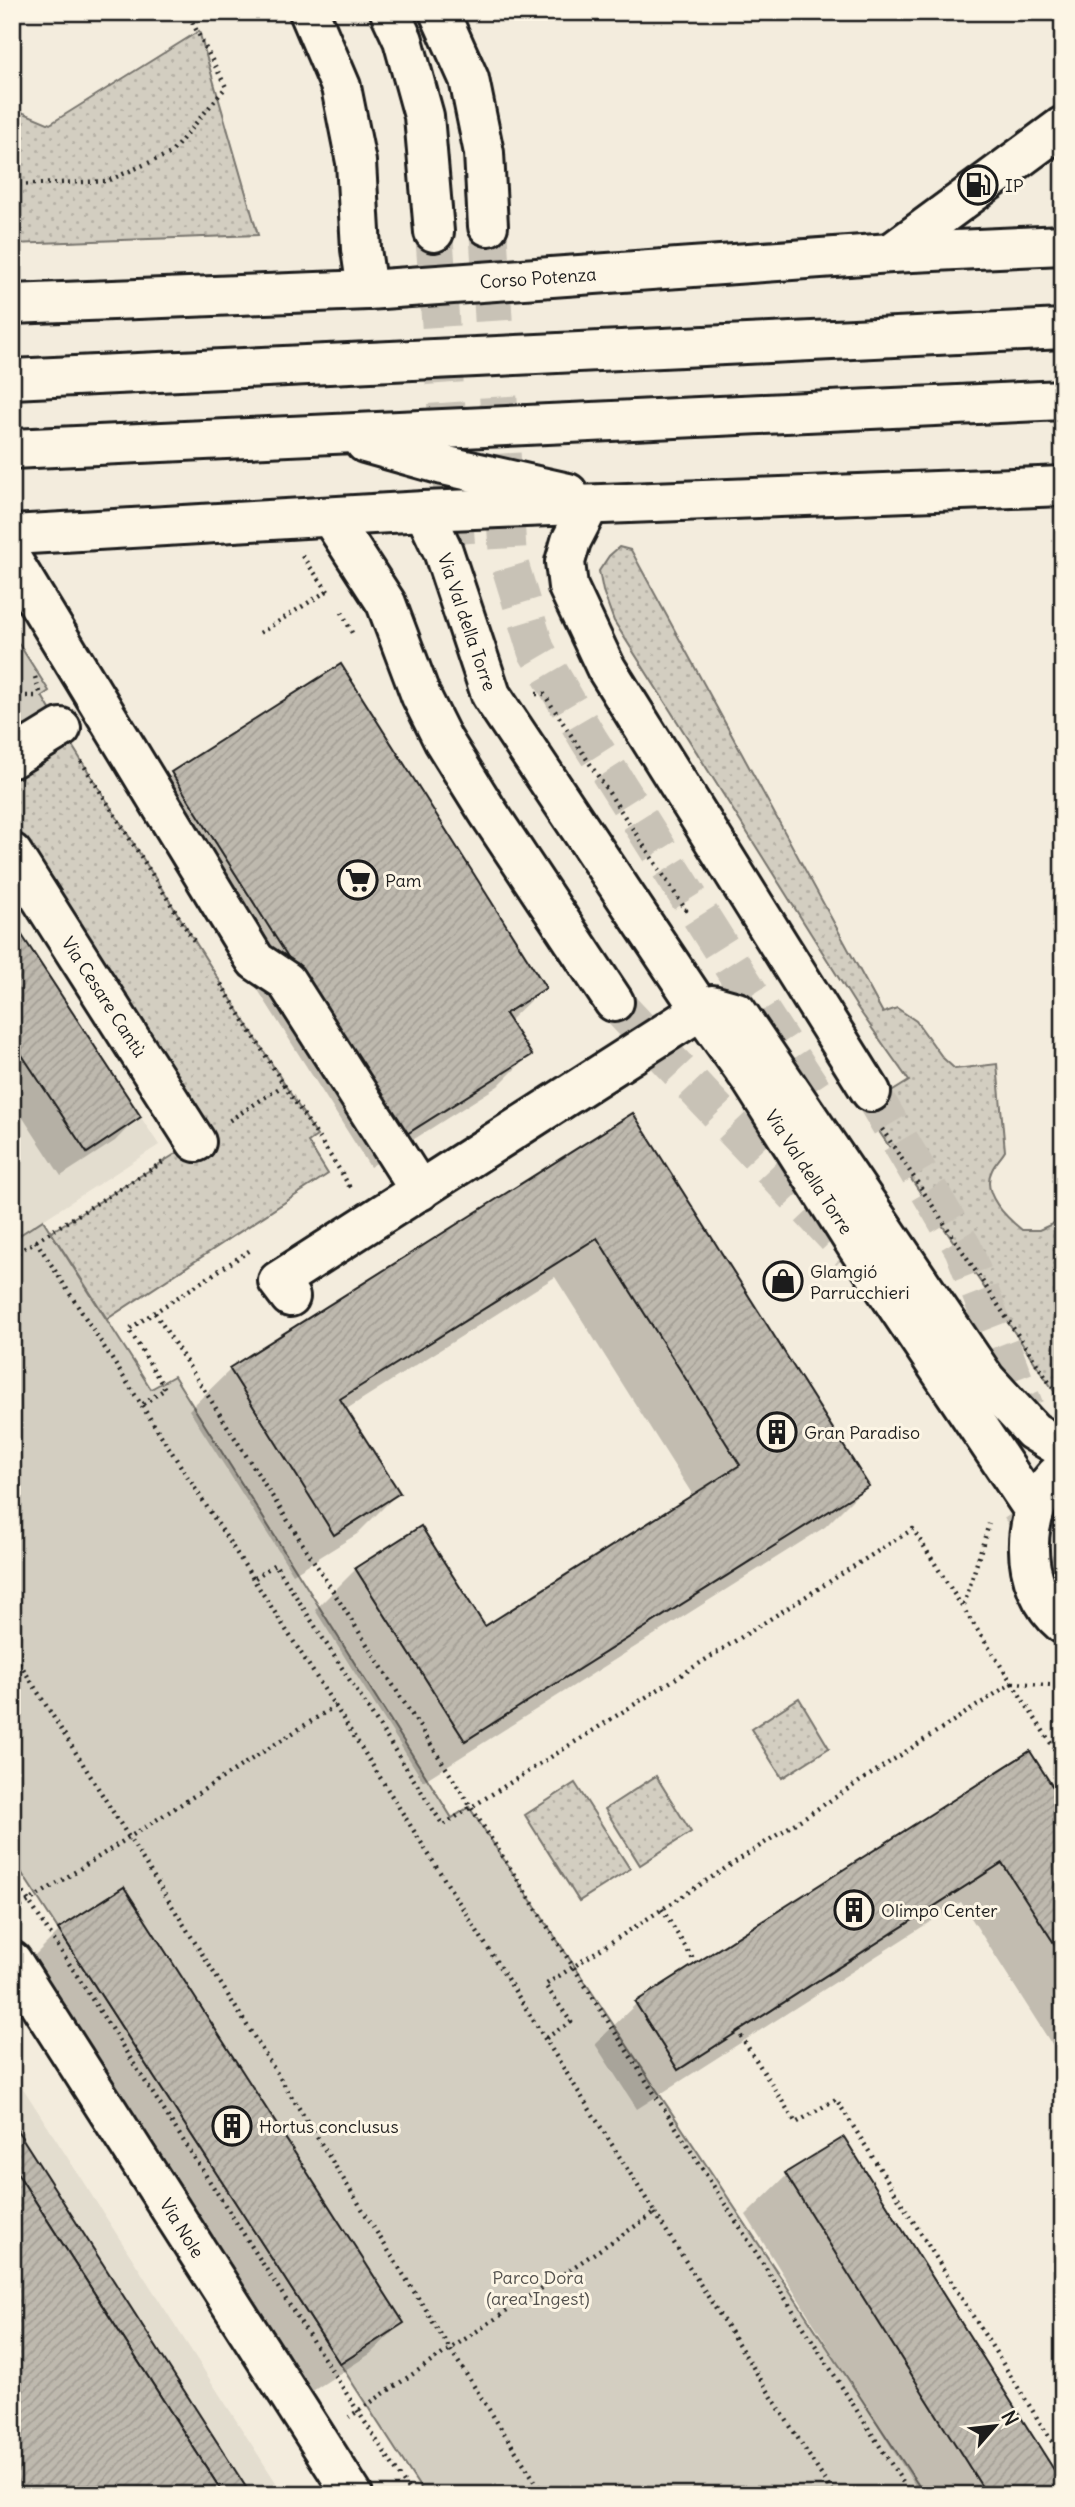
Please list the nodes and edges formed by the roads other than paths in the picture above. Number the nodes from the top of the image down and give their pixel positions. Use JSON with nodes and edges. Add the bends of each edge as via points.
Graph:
{"nodes":[{"id":1,"x":309,"y":12,"type":"edge"},
{"id":2,"x":390,"y":12,"type":"edge"},
{"id":3,"x":439,"y":12,"type":"edge"},
{"id":4,"x":1063,"y":126,"type":"edge"},
{"id":5,"x":488,"y":226,"type":"tunnel mouth"},
{"id":6,"x":434,"y":232,"type":"tunnel mouth"},
{"id":7,"x":1063,"y":245,"type":"edge"},
{"id":8,"x":891,"y":253,"type":"junction"},
{"id":9,"x":367,"y":290,"type":"junction"},
{"id":10,"x":12,"y":303,"type":"edge"},
{"id":11,"x":1063,"y":329,"type":"edge"},
{"id":12,"x":12,"y":379,"type":"edge"},
{"id":13,"x":1063,"y":400,"type":"edge"},
{"id":14,"x":333,"y":434,"type":"junction"},
{"id":15,"x":12,"y":449,"type":"edge"},
{"id":16,"x":1063,"y":486,"type":"edge"},
{"id":17,"x":603,"y":505,"type":"junction"},
{"id":18,"x":424,"y":511,"type":"junction"},
{"id":19,"x":331,"y":518,"type":"junction"},
{"id":20,"x":12,"y":535,"type":"edge"},
{"id":21,"x":12,"y":560,"type":"edge"},
{"id":22,"x":61,"y":728,"type":"road end"},
{"id":23,"x":12,"y":758,"type":"edge"},
{"id":24,"x":12,"y":853,"type":"edge"},
{"id":25,"x":614,"y":1002,"type":"tunnel mouth"},
{"id":26,"x":701,"y":1010,"type":"junction"},
{"id":27,"x":871,"y":1092,"type":"tunnel mouth"},
{"id":28,"x":196,"y":1142,"type":"road end"},
{"id":29,"x":420,"y":1191,"type":"junction"},
{"id":30,"x":290,"y":1297,"type":"dead end"},
{"id":31,"x":1063,"y":1449,"type":"edge"},
{"id":32,"x":1063,"y":1469,"type":"edge"},
{"id":33,"x":1033,"y":1509,"type":"junction"},
{"id":34,"x":1063,"y":1624,"type":"edge"},
{"id":35,"x":12,"y":1961,"type":"edge"},
{"id":36,"x":353,"y":2495,"type":"edge"}],
"edges":[{"from":1,"to":9,"type":"main road","via":[[341,87],[356,162]]},
{"from":2,"to":6,"type":"main road","via":[[403,40],[424,116]]},
{"from":3,"to":5,"type":"main road","via":[[470,79],[484,153]]},
{"from":4,"to":8,"type":"main road"},
{"from":7,"to":8,"type":"main road","name":"Corso Potenza"},
{"from":8,"to":9,"type":"main road","name":"Corso Potenza"},
{"from":9,"to":10,"type":"main road","name":"Corso Potenza"},
{"from":11,"to":12,"type":"main road"},
{"from":13,"to":14,"type":"main road"},
{"from":14,"to":15,"type":"main road"},
{"from":14,"to":17,"type":"main road"},
{"from":16,"to":17,"type":"main road"},
{"from":17,"to":18,"type":"main road"},
{"from":17,"to":27,"type":"main road","via":[[571,541],[565,562],[568,587],[606,668]]},
{"from":18,"to":19,"type":"main road"},
{"from":18,"to":26,"type":"main road","name":"Via Val della Torre","via":[[443,551],[491,695]]},
{"from":19,"to":20,"type":"main road"},
{"from":19,"to":25,"type":"main road","via":[[386,603],[443,740]]},
{"from":21,"to":29,"type":"main road","via":[[256,961],[286,981]]},
{"from":22,"to":23,"type":"main road"},
{"from":24,"to":28,"type":"main road","name":"Via Cesare Cantù"},
{"from":26,"to":29,"type":"main road"},
{"from":26,"to":31,"type":"main road","name":"Via Val della Torre","via":[[712,1005],[737,1013],[986,1380],[1033,1431]]},
{"from":26,"to":33,"type":"main road","name":"Via Val della Torre"},
{"from":29,"to":30,"type":"main road","via":[[278,1281]]},
{"from":32,"to":33,"type":"main road"},
{"from":33,"to":34,"type":"main road","via":[[1028,1558],[1037,1590]]},
{"from":35,"to":36,"type":"main road","name":"Via Nole"}]}
